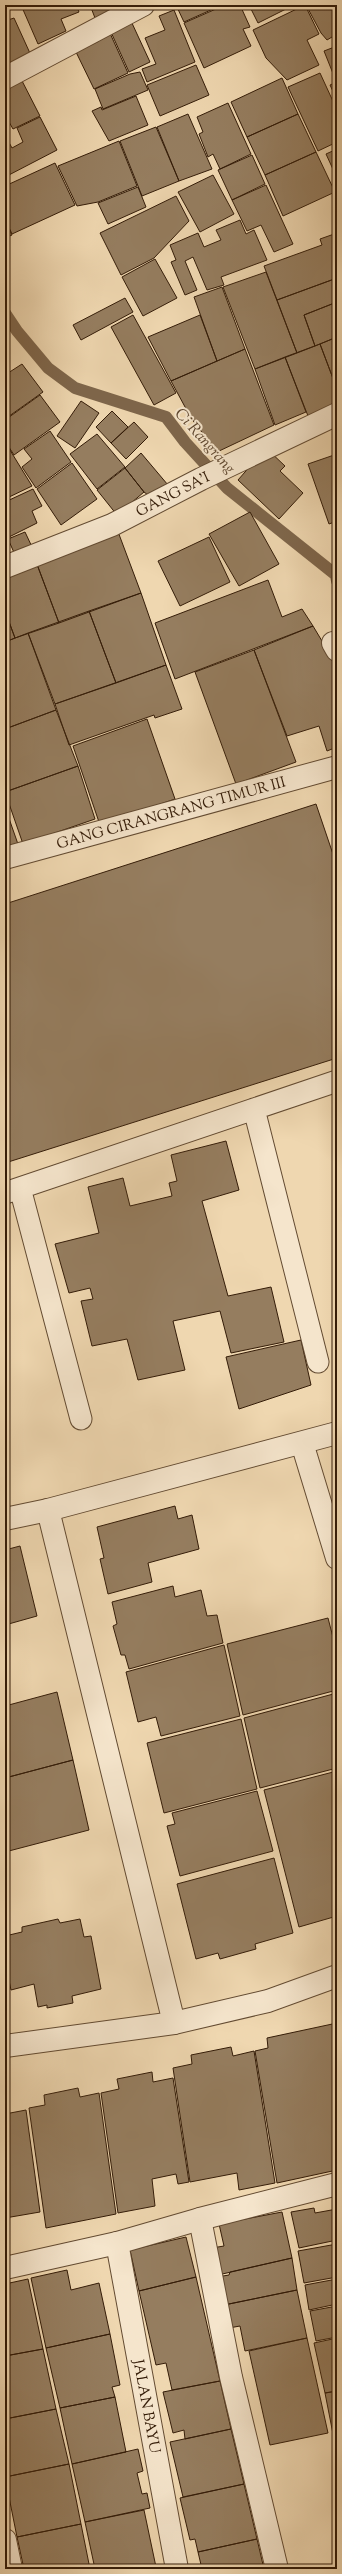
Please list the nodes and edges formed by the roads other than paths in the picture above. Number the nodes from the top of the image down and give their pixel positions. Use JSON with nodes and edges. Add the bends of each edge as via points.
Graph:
{"nodes":[{"id":1,"x":143,"y":5,"type":"edge"},
{"id":2,"x":5,"y":78,"type":"edge"},
{"id":3,"x":337,"y":414,"type":"edge"},
{"id":4,"x":5,"y":567,"type":"edge"},
{"id":5,"x":337,"y":767,"type":"edge"},
{"id":6,"x":5,"y":858,"type":"edge"},
{"id":7,"x":337,"y":1081,"type":"edge"},
{"id":8,"x":254,"y":1110,"type":"junction"},
{"id":9,"x":12,"y":1191,"type":"edge"},
{"id":10,"x":318,"y":1362,"type":"dead end"},
{"id":11,"x":81,"y":1419,"type":"dead end"},
{"id":12,"x":337,"y":1433,"type":"edge"},
{"id":13,"x":302,"y":1443,"type":"junction"},
{"id":14,"x":48,"y":1510,"type":"junction"},
{"id":15,"x":5,"y":1519,"type":"edge"},
{"id":16,"x":337,"y":1558,"type":"edge"},
{"id":17,"x":337,"y":1976,"type":"edge"},
{"id":18,"x":174,"y":2023,"type":"junction"},
{"id":19,"x":5,"y":2046,"type":"edge"},
{"id":20,"x":337,"y":2184,"type":"edge"},
{"id":21,"x":200,"y":2219,"type":"junction"},
{"id":22,"x":117,"y":2244,"type":"junction"},
{"id":23,"x":5,"y":2268,"type":"edge"},
{"id":24,"x":5,"y":2540,"type":"edge"},
{"id":25,"x":11,"y":2569,"type":"edge"},
{"id":26,"x":177,"y":2569,"type":"edge"},
{"id":27,"x":277,"y":2569,"type":"edge"}],
"edges":[{"from":1,"to":2,"type":"street"},
{"from":3,"to":4,"type":"street","name":"GANG SA'I","via":[[112,525]]},
{"from":5,"to":6,"type":"street","name":"GANG CIRANGRANG TIMUR III"},
{"from":7,"to":8,"type":"lane"},
{"from":8,"to":9,"type":"lane"},
{"from":8,"to":10,"type":"lane"},
{"from":9,"to":11,"type":"lane"},
{"from":12,"to":13,"type":"street"},
{"from":13,"to":14,"type":"street"},
{"from":13,"to":16,"type":"street"},
{"from":14,"to":15,"type":"street"},
{"from":14,"to":18,"type":"street"},
{"from":17,"to":18,"type":"street","via":[[268,2001]]},
{"from":18,"to":19,"type":"street"},
{"from":20,"to":21,"type":"street"},
{"from":21,"to":22,"type":"street"},
{"from":21,"to":27,"type":"street","via":[[231,2377]]},
{"from":22,"to":23,"type":"street"},
{"from":22,"to":26,"type":"street","name":"JALAN BAYU"},
{"from":24,"to":25,"type":"street"}]}
